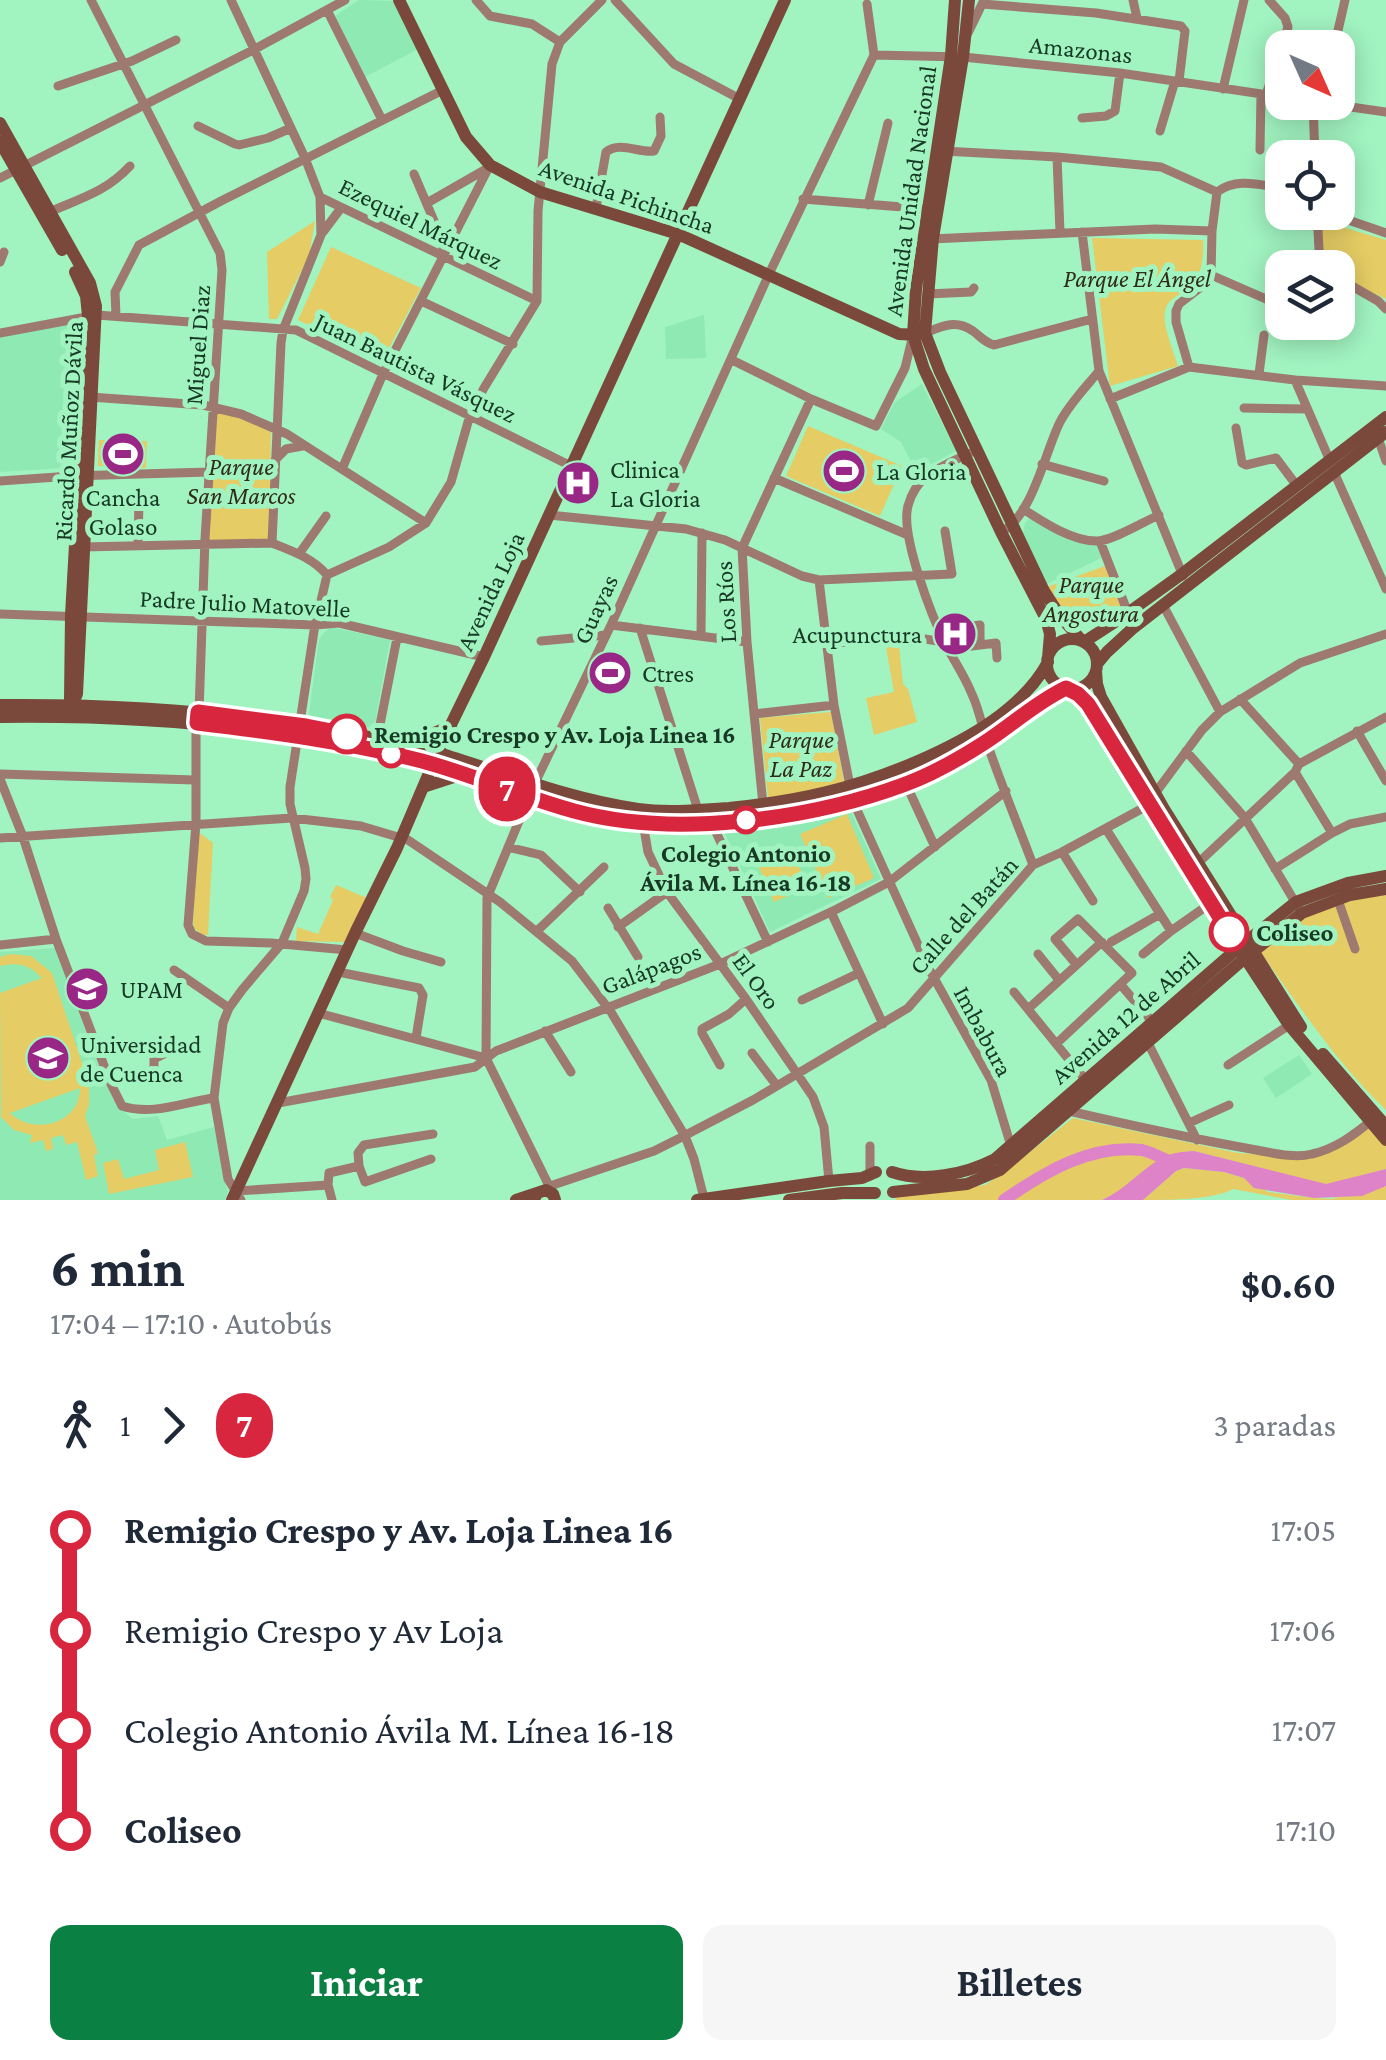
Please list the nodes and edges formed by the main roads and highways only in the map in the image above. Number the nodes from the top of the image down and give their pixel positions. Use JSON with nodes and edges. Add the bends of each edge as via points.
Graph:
{"nodes":[{"id":1,"x":398,"y":0,"type":"edge"},
{"id":2,"x":785,"y":0,"type":"edge"},
{"id":3,"x":955,"y":0,"type":"edge"},
{"id":4,"x":978,"y":1,"type":"edge"},
{"id":5,"x":957,"y":56,"type":"junction"},
{"id":6,"x":0,"y":123,"type":"edge"},
{"id":7,"x":0,"y":142,"type":"edge"},
{"id":8,"x":942,"y":151,"type":"junction"},
{"id":9,"x":20,"y":167,"type":"junction"},
{"id":10,"x":46,"y":213,"type":"junction"},
{"id":11,"x":678,"y":234,"type":"junction"},
{"id":12,"x":928,"y":238,"type":"junction"},
{"id":13,"x":93,"y":315,"type":"junction"},
{"id":14,"x":919,"y":334,"type":"junction"},
{"id":15,"x":1386,"y":417,"type":"edge"},
{"id":16,"x":1382,"y":435,"type":"edge"},
{"id":17,"x":971,"y":453,"type":"junction"},
{"id":18,"x":1332,"y":466,"type":"junction"},
{"id":19,"x":1007,"y":529,"type":"junction"},
{"id":20,"x":1186,"y":580,"type":"junction"},
{"id":21,"x":1083,"y":641,"type":"junction"},
{"id":22,"x":1048,"y":660,"type":"junction"},
{"id":23,"x":1097,"y":668,"type":"junction"},
{"id":24,"x":1067,"y":688,"type":"junction"},
{"id":25,"x":0,"y":705,"type":"edge"},
{"id":26,"x":72,"y":710,"type":"junction"},
{"id":27,"x":0,"y":717,"type":"edge"},
{"id":28,"x":450,"y":726,"type":"junction"},
{"id":29,"x":298,"y":730,"type":"junction"},
{"id":30,"x":985,"y":735,"type":"junction"},
{"id":31,"x":404,"y":751,"type":"junction"},
{"id":32,"x":435,"y":758,"type":"junction"},
{"id":33,"x":468,"y":768,"type":"junction"},
{"id":34,"x":423,"y":787,"type":"junction"},
{"id":35,"x":851,"y":794,"type":"junction"},
{"id":36,"x":1153,"y":798,"type":"junction"},
{"id":37,"x":764,"y":811,"type":"junction"},
{"id":38,"x":642,"y":816,"type":"junction"},
{"id":39,"x":1195,"y":865,"type":"junction"},
{"id":40,"x":1386,"y":876,"type":"edge"},
{"id":41,"x":1386,"y":889,"type":"edge"},
{"id":42,"x":1299,"y":907,"type":"junction"},
{"id":43,"x":1246,"y":950,"type":"junction"},
{"id":44,"x":1157,"y":1027,"type":"junction"},
{"id":45,"x":1090,"y":1085,"type":"junction"},
{"id":46,"x":1378,"y":1121,"type":"edge"},
{"id":47,"x":1386,"y":1140,"type":"edge"},
{"id":48,"x":1012,"y":1152,"type":"junction"},
{"id":49,"x":892,"y":1172,"type":"junction"},
{"id":50,"x":873,"y":1174,"type":"junction"},
{"id":51,"x":548,"y":1195,"type":"edge"},
{"id":52,"x":876,"y":1196,"type":"edge"},
{"id":53,"x":892,"y":1196,"type":"edge"},
{"id":54,"x":237,"y":1197,"type":"edge"},
{"id":55,"x":700,"y":1199,"type":"edge"},
{"id":56,"x":516,"y":1200,"type":"edge"},
{"id":57,"x":788,"y":1200,"type":"edge"}],
"edges":[{"from":1,"to":11,"type":"main road","name":"Avenida Pichincha","via":[[466,137],[489,167],[540,192]]},
{"from":2,"to":11,"type":"main road","name":"Avenida Loja"},
{"from":3,"to":5,"type":"main road","name":"Avenida Unidad Nacional"},
{"from":4,"to":5,"type":"main road","name":"Avenida Unidad Nacional"},
{"from":5,"to":8,"type":"main road","name":"Avenida Unidad Nacional"},
{"from":6,"to":9,"type":"main road","name":"Ricardo Muñoz Dávila"},
{"from":7,"to":9,"type":"main road","name":"Ricardo Muñoz Dávila"},
{"from":8,"to":12,"type":"main road","name":"Avenida Unidad Nacional"},
{"from":8,"to":12,"type":"main road","name":"Avenida Unidad Nacional","via":[[927,208]]},
{"from":9,"to":10,"type":"main road","name":"Ricardo Muñoz Dávila"},
{"from":10,"to":13,"type":"main road","name":"Ricardo Muñoz Dávila"},
{"from":10,"to":13,"type":"main road","name":"Ricardo Muñoz Dávila","via":[[94,294]]},
{"from":11,"to":14,"type":"main road","name":"Avenida Pichincha","via":[[900,334]]},
{"from":11,"to":28,"type":"main road","name":"Avenida Loja"},
{"from":12,"to":14,"type":"main road","name":"Avenida Unidad Nacional"},
{"from":12,"to":14,"type":"main road","name":"Avenida Unidad Nacional","via":[[916,288]]},
{"from":13,"to":26,"type":"main road","name":"Ricardo Muñoz Dávila"},
{"from":14,"to":17,"type":"main road","name":"Avenida Unidad Nacional"},
{"from":14,"to":17,"type":"main road","name":"Avenida Unidad Nacional","via":[[924,369]]},
{"from":15,"to":18,"type":"main road"},
{"from":16,"to":18,"type":"main road"},
{"from":17,"to":19,"type":"main road","name":"Avenida Unidad Nacional"},
{"from":18,"to":20,"type":"main road"},
{"from":18,"to":20,"type":"main road","via":[[1297,486]]},
{"from":19,"to":21,"type":"main road","name":"Avenida Unidad Nacional","via":[[1052,606]]},
{"from":19,"to":22,"type":"main road","name":"Avenida Unidad Nacional","via":[[1046,619]]},
{"from":20,"to":21,"type":"main road"},
{"from":20,"to":23,"type":"main road"},
{"from":21,"to":22,"type":"main road","via":[[1061,642]]},
{"from":21,"to":23,"type":"main road"},
{"from":22,"to":24,"type":"main road","via":[[1052,678]]},
{"from":22,"to":30,"type":"main road"},
{"from":23,"to":24,"type":"main road","via":[[1088,682]]},
{"from":23,"to":36,"type":"main road","via":[[1101,697]]},
{"from":24,"to":30,"type":"main road"},
{"from":24,"to":36,"type":"main road","via":[[1088,704]]},
{"from":25,"to":26,"type":"main road"},
{"from":26,"to":27,"type":"main road"},
{"from":26,"to":29,"type":"main road"},
{"from":28,"to":31,"type":"main road"},
{"from":28,"to":32,"type":"main road","name":"Avenida Loja"},
{"from":28,"to":33,"type":"main road"},
{"from":29,"to":31,"type":"main road"},
{"from":29,"to":31,"type":"main road","via":[[377,740]]},
{"from":30,"to":35,"type":"main road"},
{"from":30,"to":35,"type":"main road","via":[[962,757],[906,784]]},
{"from":31,"to":32,"type":"main road"},
{"from":31,"to":34,"type":"main road","via":[[420,770]]},
{"from":32,"to":33,"type":"main road"},
{"from":32,"to":34,"type":"main road","name":"Avenida Loja"},
{"from":33,"to":34,"type":"main road"},
{"from":33,"to":38,"type":"main road","via":[[532,791]]},
{"from":34,"to":54,"type":"main road","name":"Avenida Loja"},
{"from":35,"to":37,"type":"main road"},
{"from":36,"to":39,"type":"main road"},
{"from":37,"to":38,"type":"main road"},
{"from":37,"to":38,"type":"main road","via":[[711,823]]},
{"from":39,"to":43,"type":"main road"},
{"from":39,"to":43,"type":"main road","via":[[1211,903]]},
{"from":40,"to":42,"type":"main road","name":"Avenida 12 de Abril","via":[[1348,884]]},
{"from":41,"to":42,"type":"main road","name":"Avenida 12 de Abril"},
{"from":42,"to":43,"type":"main road","name":"Avenida 12 de Abril"},
{"from":43,"to":44,"type":"main road","name":"Avenida 12 de Abril"},
{"from":43,"to":46,"type":"main road","via":[[1292,1023]]},
{"from":44,"to":45,"type":"main road","name":"Avenida 12 de Abril"},
{"from":44,"to":45,"type":"main road","name":"Avenida 12 de Abril","via":[[1148,1043]]},
{"from":45,"to":48,"type":"main road","name":"Avenida 12 de Abril"},
{"from":45,"to":48,"type":"main road","name":"Avenida 12 de Abril","via":[[1069,1111]]},
{"from":46,"to":47,"type":"main road"},
{"from":48,"to":49,"type":"main road","name":"Avenida 12 de Abril","via":[[959,1173]]},
{"from":48,"to":53,"type":"main road","name":"Avenida 12 de Abril","via":[[1000,1170],[981,1180]]},
{"from":49,"to":50,"type":"main road","name":"Avenida 12 de Abril"},
{"from":49,"to":53,"type":"main road"},
{"from":50,"to":52,"type":"main road"},
{"from":50,"to":55,"type":"main road","name":"Avenida 12 de Abril"},
{"from":51,"to":56,"type":"main road"},
{"from":52,"to":53,"type":"main road","name":"Avenida 12 de Abril"},
{"from":52,"to":57,"type":"main road","name":"Avenida 12 de Abril"}]}
